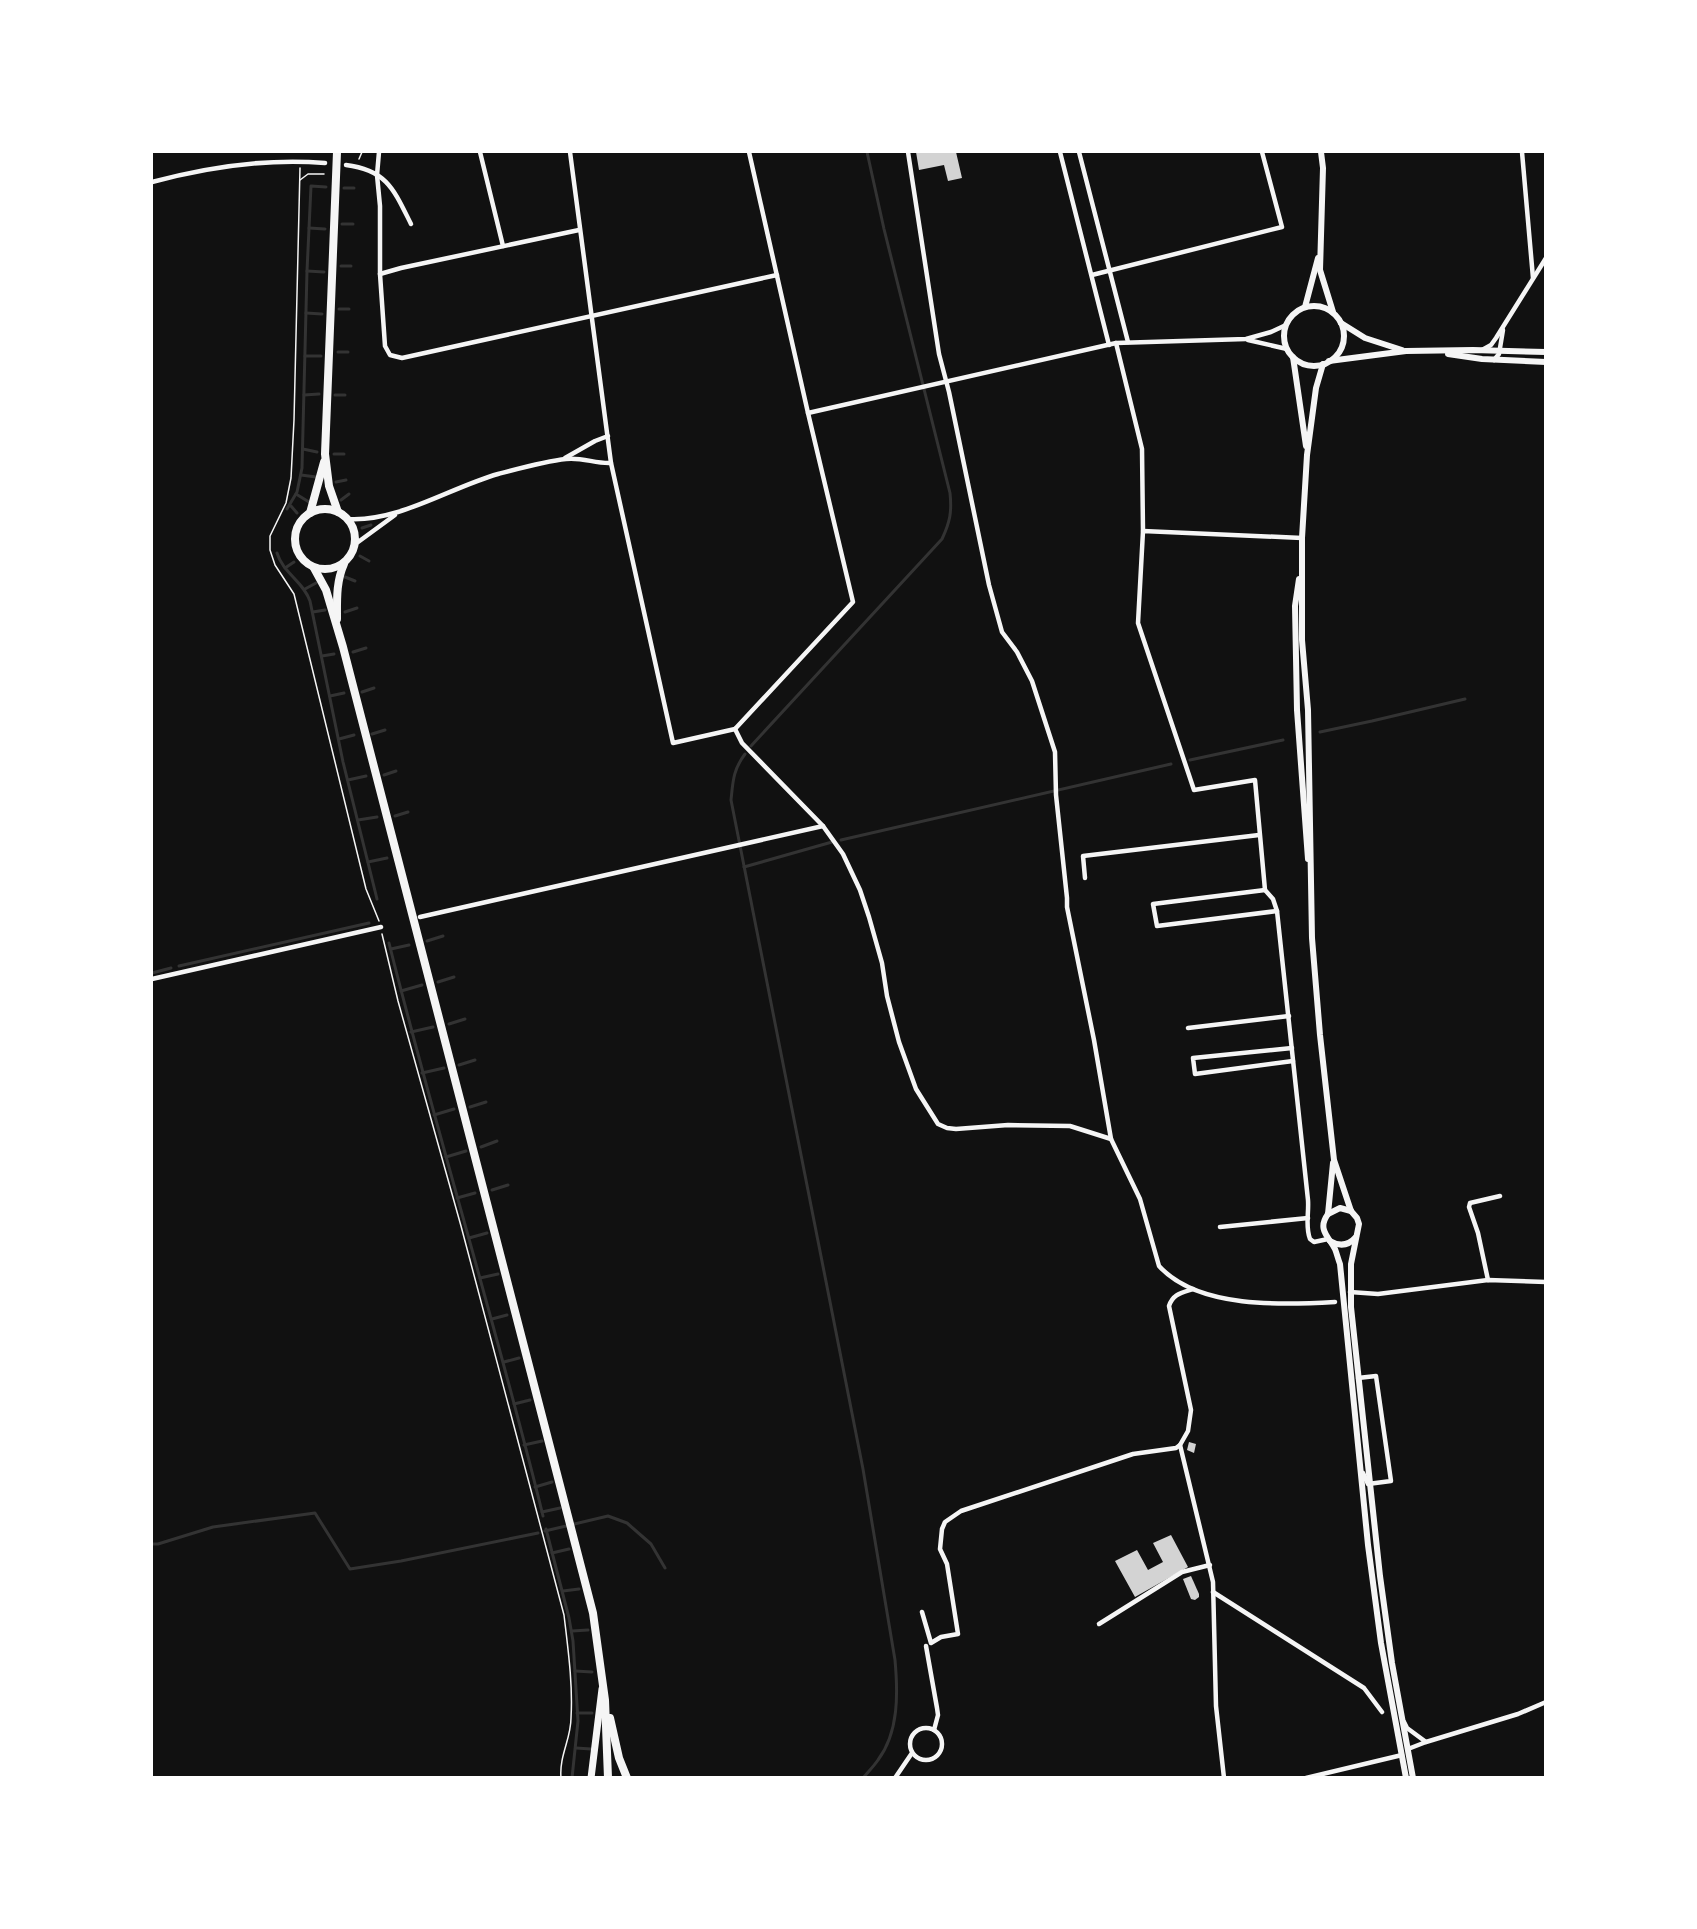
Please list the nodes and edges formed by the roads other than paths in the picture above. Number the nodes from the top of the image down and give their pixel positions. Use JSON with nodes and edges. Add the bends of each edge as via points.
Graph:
{"nodes":[{"id":1,"x":337,"y":152,"type":"edge"},
{"id":2,"x":379,"y":152,"type":"edge"},
{"id":3,"x":480,"y":152,"type":"edge"},
{"id":4,"x":570,"y":152,"type":"edge"},
{"id":5,"x":749,"y":152,"type":"edge"},
{"id":6,"x":908,"y":152,"type":"edge"},
{"id":7,"x":1060,"y":152,"type":"edge"},
{"id":8,"x":1079,"y":152,"type":"edge"},
{"id":9,"x":1262,"y":152,"type":"edge"},
{"id":10,"x":1321,"y":152,"type":"edge"},
{"id":11,"x":1522,"y":152,"type":"edge"},
{"id":12,"x":325,"y":163,"type":"dead end"},
{"id":13,"x":346,"y":165,"type":"dead end"},
{"id":14,"x":377,"y":175,"type":"junction"},
{"id":15,"x":152,"y":182,"type":"edge"},
{"id":16,"x":411,"y":224,"type":"dead end"},
{"id":17,"x":579,"y":230,"type":"junction"},
{"id":18,"x":503,"y":246,"type":"junction"},
{"id":19,"x":1320,"y":249,"type":"junction"},
{"id":20,"x":1545,"y":258,"type":"edge"},
{"id":21,"x":1109,"y":270,"type":"junction"},
{"id":22,"x":380,"y":274,"type":"junction"},
{"id":23,"x":777,"y":275,"type":"junction"},
{"id":24,"x":1092,"y":275,"type":"junction"},
{"id":25,"x":1533,"y":278,"type":"junction"},
{"id":26,"x":1305,"y":307,"type":"junction"},
{"id":27,"x":1333,"y":312,"type":"junction"},
{"id":28,"x":592,"y":316,"type":"junction"},
{"id":29,"x":1505,"y":322,"type":"junction"},
{"id":30,"x":1341,"y":323,"type":"junction"},
{"id":31,"x":1286,"y":325,"type":"junction"},
{"id":32,"x":1246,"y":339,"type":"junction"},
{"id":33,"x":1128,"y":342,"type":"junction"},
{"id":34,"x":1116,"y":343,"type":"junction"},
{"id":35,"x":1109,"y":345,"type":"junction"},
{"id":36,"x":1287,"y":349,"type":"junction"},
{"id":37,"x":1482,"y":350,"type":"junction"},
{"id":38,"x":1406,"y":351,"type":"junction"},
{"id":39,"x":1500,"y":351,"type":"junction"},
{"id":40,"x":1436,"y":352,"type":"junction"},
{"id":41,"x":1545,"y":352,"type":"edge"},
{"id":42,"x":1293,"y":357,"type":"junction"},
{"id":43,"x":1494,"y":360,"type":"junction"},
{"id":44,"x":1545,"y":362,"type":"edge"},
{"id":45,"x":1326,"y":363,"type":"junction"},
{"id":46,"x":947,"y":381,"type":"junction"},
{"id":47,"x":808,"y":413,"type":"junction"},
{"id":48,"x":608,"y":436,"type":"junction"},
{"id":49,"x":325,"y":454,"type":"junction"},
{"id":50,"x":1307,"y":455,"type":"junction"},
{"id":51,"x":565,"y":459,"type":"junction"},
{"id":52,"x":611,"y":463,"type":"junction"},
{"id":53,"x":338,"y":512,"type":"junction"},
{"id":54,"x":310,"y":513,"type":"junction"},
{"id":55,"x":397,"y":513,"type":"junction"},
{"id":56,"x":348,"y":519,"type":"junction"},
{"id":57,"x":1143,"y":531,"type":"junction"},
{"id":58,"x":1302,"y":538,"type":"junction"},
{"id":59,"x":354,"y":545,"type":"junction"},
{"id":60,"x":1302,"y":558,"type":"junction"},
{"id":61,"x":344,"y":563,"type":"junction"},
{"id":62,"x":314,"y":567,"type":"junction"},
{"id":63,"x":337,"y":627,"type":"junction"},
{"id":64,"x":735,"y":729,"type":"junction"},
{"id":65,"x":823,"y":826,"type":"junction"},
{"id":66,"x":1259,"y":836,"type":"junction"},
{"id":67,"x":1310,"y":867,"type":"junction"},
{"id":68,"x":1085,"y":878,"type":"dead end"},
{"id":69,"x":1265,"y":890,"type":"junction"},
{"id":70,"x":1277,"y":911,"type":"junction"},
{"id":71,"x":420,"y":917,"type":"dead end"},
{"id":72,"x":381,"y":927,"type":"road end"},
{"id":73,"x":152,"y":979,"type":"edge"},
{"id":74,"x":1288,"y":1016,"type":"junction"},
{"id":75,"x":1188,"y":1029,"type":"dead end"},
{"id":76,"x":1292,"y":1048,"type":"junction"},
{"id":77,"x":1293,"y":1061,"type":"junction"},
{"id":78,"x":1111,"y":1139,"type":"junction"},
{"id":79,"x":1334,"y":1160,"type":"junction"},
{"id":80,"x":1500,"y":1196,"type":"dead end"},
{"id":81,"x":1351,"y":1211,"type":"junction"},
{"id":82,"x":1328,"y":1214,"type":"junction"},
{"id":83,"x":1308,"y":1218,"type":"junction"},
{"id":84,"x":1220,"y":1227,"type":"dead end"},
{"id":85,"x":1356,"y":1237,"type":"junction"},
{"id":86,"x":1328,"y":1240,"type":"junction"},
{"id":87,"x":1488,"y":1280,"type":"junction"},
{"id":88,"x":1545,"y":1282,"type":"edge"},
{"id":89,"x":1193,"y":1289,"type":"junction"},
{"id":90,"x":1350,"y":1292,"type":"junction"},
{"id":91,"x":1339,"y":1301,"type":"junction"},
{"id":92,"x":1358,"y":1378,"type":"junction"},
{"id":93,"x":1180,"y":1445,"type":"junction"},
{"id":94,"x":1361,"y":1467,"type":"junction"},
{"id":95,"x":1371,"y":1484,"type":"junction"},
{"id":96,"x":1210,"y":1565,"type":"junction"},
{"id":97,"x":1213,"y":1592,"type":"junction"},
{"id":98,"x":922,"y":1612,"type":"dead end"},
{"id":99,"x":1098,"y":1624,"type":"dead end"},
{"id":100,"x":926,"y":1646,"type":"dead end"},
{"id":101,"x":603,"y":1684,"type":"junction"},
{"id":102,"x":605,"y":1700,"type":"junction"},
{"id":103,"x":1545,"y":1702,"type":"edge"},
{"id":104,"x":1382,"y":1712,"type":"dead end"},
{"id":105,"x":1400,"y":1712,"type":"junction"},
{"id":106,"x":934,"y":1730,"type":"junction"},
{"id":107,"x":1425,"y":1742,"type":"junction"},
{"id":108,"x":1408,"y":1749,"type":"junction"},
{"id":109,"x":912,"y":1753,"type":"junction"},
{"id":110,"x":1402,"y":1755,"type":"junction"},
{"id":111,"x":591,"y":1778,"type":"edge"},
{"id":112,"x":608,"y":1778,"type":"edge"},
{"id":113,"x":627,"y":1778,"type":"edge"},
{"id":114,"x":895,"y":1778,"type":"edge"},
{"id":115,"x":1224,"y":1778,"type":"edge"},
{"id":116,"x":1306,"y":1778,"type":"edge"},
{"id":117,"x":1406,"y":1778,"type":"edge"},
{"id":118,"x":1413,"y":1778,"type":"edge"}],
"edges":[{"from":1,"to":49,"type":"main road"},
{"from":2,"to":14,"type":"street"},
{"from":3,"to":18,"type":"street"},
{"from":4,"to":17,"type":"street"},
{"from":5,"to":23,"type":"street"},
{"from":6,"to":46,"type":"street","via":[[939,354]]},
{"from":7,"to":24,"type":"street"},
{"from":8,"to":21,"type":"street"},
{"from":9,"to":21,"type":"street","via":[[1282,227]]},
{"from":10,"to":19,"type":"street"},
{"from":11,"to":25,"type":"street"},
{"from":12,"to":15,"type":"street","via":[[233,165]]},
{"from":13,"to":14,"type":"street"},
{"from":14,"to":16,"type":"street","via":[[396,194]]},
{"from":14,"to":22,"type":"street"},
{"from":17,"to":18,"type":"street"},
{"from":17,"to":28,"type":"street"},
{"from":18,"to":22,"type":"street"},
{"from":19,"to":26,"type":"street"},
{"from":19,"to":27,"type":"street","via":[[1320,270]]},
{"from":20,"to":25,"type":"street"},
{"from":21,"to":24,"type":"street"},
{"from":21,"to":33,"type":"street"},
{"from":22,"to":28,"type":"street","via":[[385,346],[390,355],[402,358]]},
{"from":23,"to":28,"type":"street"},
{"from":23,"to":47,"type":"street"},
{"from":24,"to":35,"type":"street"},
{"from":25,"to":29,"type":"street"},
{"from":26,"to":27,"type":"street","via":[[1319,306]]},
{"from":26,"to":31,"type":"street","via":[[1293,314]]},
{"from":27,"to":30,"type":"street"},
{"from":28,"to":48,"type":"street"},
{"from":29,"to":37,"type":"street","via":[[1491,345]]},
{"from":29,"to":39,"type":"street"},
{"from":30,"to":38,"type":"street","via":[[1365,338]]},
{"from":30,"to":45,"type":"street","via":[[1341,348]]},
{"from":31,"to":32,"type":"street"},
{"from":31,"to":36,"type":"street"},
{"from":32,"to":33,"type":"street"},
{"from":32,"to":36,"type":"street"},
{"from":33,"to":34,"type":"street"},
{"from":34,"to":35,"type":"street"},
{"from":34,"to":57,"type":"street","via":[[1142,450]]},
{"from":35,"to":46,"type":"street"},
{"from":36,"to":42,"type":"street"},
{"from":37,"to":39,"type":"street"},
{"from":37,"to":40,"type":"street"},
{"from":38,"to":40,"type":"street"},
{"from":38,"to":45,"type":"street"},
{"from":39,"to":41,"type":"street"},
{"from":39,"to":43,"type":"street"},
{"from":40,"to":43,"type":"street"},
{"from":42,"to":45,"type":"street","via":[[1307,365]]},
{"from":42,"to":50,"type":"street"},
{"from":43,"to":44,"type":"street"},
{"from":45,"to":50,"type":"street","via":[[1316,388]]},
{"from":46,"to":47,"type":"street"},
{"from":46,"to":78,"type":"street","via":[[1002,632],[1032,681],[1055,752],[1067,907]]},
{"from":47,"to":64,"type":"street","via":[[854,602]]},
{"from":48,"to":51,"type":"street"},
{"from":48,"to":52,"type":"street"},
{"from":49,"to":53,"type":"main road","via":[[329,486]]},
{"from":49,"to":54,"type":"main road"},
{"from":50,"to":58,"type":"street"},
{"from":51,"to":52,"type":"street"},
{"from":51,"to":55,"type":"street","via":[[498,474]]},
{"from":52,"to":64,"type":"street","via":[[673,743]]},
{"from":53,"to":54,"type":"main road","via":[[327,509]]},
{"from":53,"to":56,"type":"main road"},
{"from":54,"to":62,"type":"main road","via":[[297,529],[295,544],[302,558]]},
{"from":55,"to":56,"type":"street","via":[[368,520]]},
{"from":55,"to":59,"type":"street"},
{"from":56,"to":59,"type":"main road","via":[[353,527]]},
{"from":57,"to":58,"type":"street"},
{"from":57,"to":66,"type":"street","via":[[1138,622],[1186,770],[1194,790],[1255,780]]},
{"from":58,"to":60,"type":"street"},
{"from":59,"to":61,"type":"main road"},
{"from":60,"to":67,"type":"street"},
{"from":60,"to":67,"type":"street","via":[[1296,606],[1297,710]]},
{"from":61,"to":62,"type":"main road","via":[[330,569]]},
{"from":61,"to":63,"type":"main road","via":[[337,587]]},
{"from":62,"to":63,"type":"main road"},
{"from":63,"to":101,"type":"main road","via":[[575,1539],[593,1612]]},
{"from":64,"to":65,"type":"street","via":[[742,743]]},
{"from":65,"to":71,"type":"street"},
{"from":65,"to":78,"type":"street","via":[[843,854],[860,890],[882,963],[898,1042],[916,1089],[938,1124],[956,1129],[1070,1126]]},
{"from":66,"to":68,"type":"street","via":[[1083,856]]},
{"from":66,"to":69,"type":"street"},
{"from":67,"to":79,"type":"street","via":[[1318,1018]]},
{"from":69,"to":70,"type":"street"},
{"from":69,"to":70,"type":"street","via":[[1153,904],[1157,926]]},
{"from":70,"to":74,"type":"street"},
{"from":72,"to":73,"type":"street"},
{"from":74,"to":75,"type":"street"},
{"from":74,"to":76,"type":"street"},
{"from":76,"to":77,"type":"street"},
{"from":76,"to":77,"type":"street","via":[[1193,1058],[1196,1074]]},
{"from":77,"to":83,"type":"street"},
{"from":78,"to":89,"type":"street","via":[[1140,1199],[1159,1266]]},
{"from":79,"to":81,"type":"street"},
{"from":79,"to":82,"type":"street"},
{"from":80,"to":87,"type":"street","via":[[1470,1203],[1469,1207]]},
{"from":81,"to":82,"type":"street","via":[[1340,1208]]},
{"from":81,"to":85,"type":"street","via":[[1359,1224]]},
{"from":82,"to":86,"type":"street","via":[[1323,1228]]},
{"from":83,"to":84,"type":"street"},
{"from":83,"to":86,"type":"street","via":[[1310,1239]]},
{"from":85,"to":86,"type":"street","via":[[1340,1245]]},
{"from":85,"to":90,"type":"street"},
{"from":86,"to":91,"type":"street","via":[[1340,1264]]},
{"from":87,"to":88,"type":"street"},
{"from":87,"to":90,"type":"street","via":[[1378,1294]]},
{"from":89,"to":91,"type":"street","via":[[1247,1303]]},
{"from":89,"to":93,"type":"street","via":[[1177,1294],[1169,1306],[1191,1410],[1188,1431]]},
{"from":90,"to":92,"type":"street"},
{"from":91,"to":94,"type":"street"},
{"from":92,"to":95,"type":"street"},
{"from":92,"to":95,"type":"street","via":[[1376,1376],[1391,1481]]},
{"from":93,"to":96,"type":"street"},
{"from":93,"to":98,"type":"street","via":[[1133,1454],[949,1518],[942,1529],[940,1549],[947,1564],[957,1634],[931,1643]]},
{"from":94,"to":95,"type":"street","via":[[1365,1480]]},
{"from":94,"to":110,"type":"street","via":[[1381,1643]]},
{"from":95,"to":105,"type":"street"},
{"from":96,"to":97,"type":"street"},
{"from":96,"to":99,"type":"street","via":[[1182,1572]]},
{"from":97,"to":104,"type":"street","via":[[1364,1688]]},
{"from":97,"to":115,"type":"street","via":[[1216,1706]]},
{"from":100,"to":106,"type":"street","via":[[938,1715]]},
{"from":101,"to":102,"type":"main road"},
{"from":101,"to":111,"type":"main road"},
{"from":102,"to":112,"type":"main road"},
{"from":102,"to":113,"type":"main road"},
{"from":103,"to":107,"type":"street"},
{"from":105,"to":107,"type":"street","via":[[1407,1728]]},
{"from":105,"to":108,"type":"street"},
{"from":106,"to":109,"type":"street","via":[[924,1728],[914,1733]]},
{"from":106,"to":109,"type":"street","via":[[942,1743],[936,1758],[926,1761]]},
{"from":107,"to":108,"type":"street"},
{"from":108,"to":118,"type":"street"},
{"from":109,"to":114,"type":"street"},
{"from":110,"to":116,"type":"street"},
{"from":110,"to":117,"type":"street"}]}
